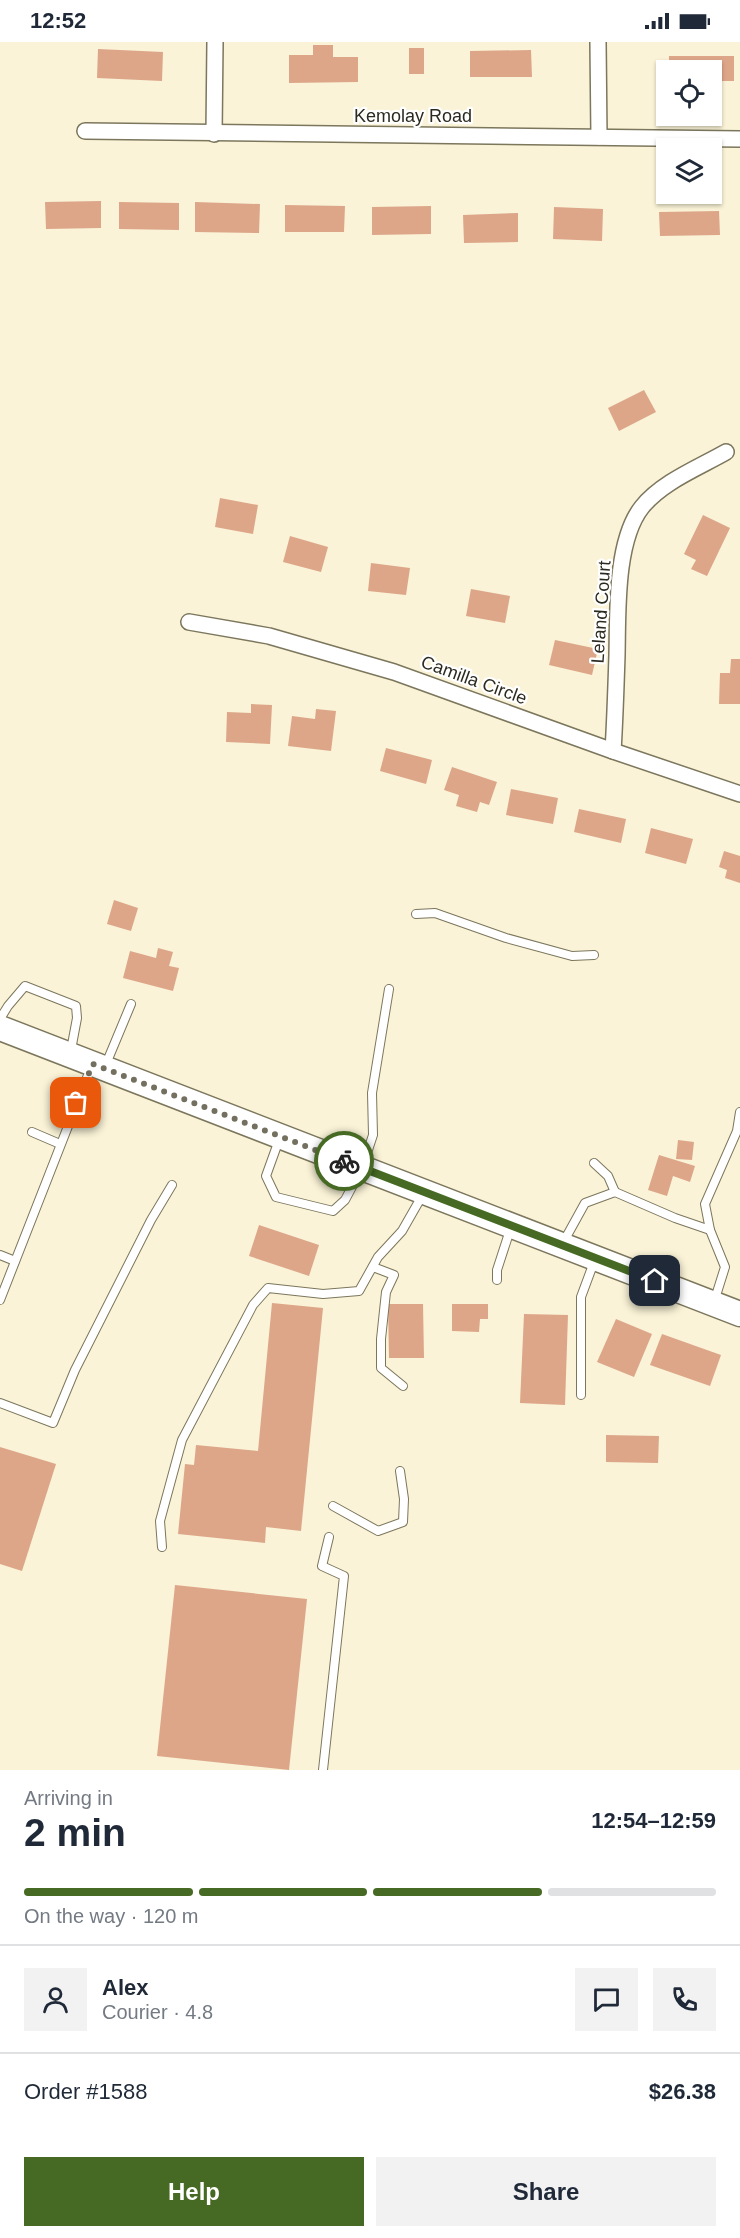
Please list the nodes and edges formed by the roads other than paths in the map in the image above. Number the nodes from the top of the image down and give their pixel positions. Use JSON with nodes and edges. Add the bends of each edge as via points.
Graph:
{"nodes":[{"id":1,"x":214,"y":42,"type":"edge"},
{"id":2,"x":598,"y":42,"type":"edge"},
{"id":3,"x":85,"y":131,"type":"dead end"},
{"id":4,"x":214,"y":134,"type":"junction"},
{"id":5,"x":598,"y":137,"type":"junction"},
{"id":6,"x":740,"y":139,"type":"edge"},
{"id":7,"x":726,"y":452,"type":"dead end"},
{"id":8,"x":189,"y":622,"type":"dead end"},
{"id":9,"x":613,"y":751,"type":"junction"},
{"id":10,"x":740,"y":794,"type":"edge"},
{"id":11,"x":416,"y":914,"type":"dead end"},
{"id":12,"x":594,"y":955,"type":"dead end"},
{"id":13,"x":389,"y":989,"type":"dead end"},
{"id":14,"x":131,"y":1004,"type":"dead end"},
{"id":15,"x":0,"y":1019,"type":"edge"},
{"id":16,"x":0,"y":1028,"type":"edge"},
{"id":17,"x":70,"y":1055,"type":"junction"},
{"id":18,"x":98,"y":1066,"type":"junction"},
{"id":19,"x":740,"y":1112,"type":"edge"},
{"id":20,"x":32,"y":1132,"type":"dead end"},
{"id":21,"x":280,"y":1136,"type":"junction"},
{"id":22,"x":60,"y":1144,"type":"junction"},
{"id":23,"x":594,"y":1163,"type":"dead end"},
{"id":24,"x":362,"y":1168,"type":"junction"},
{"id":25,"x":172,"y":1185,"type":"dead end"},
{"id":26,"x":424,"y":1192,"type":"junction"},
{"id":27,"x":615,"y":1192,"type":"junction"},
{"id":28,"x":511,"y":1226,"type":"junction"},
{"id":29,"x":710,"y":1230,"type":"junction"},
{"id":30,"x":562,"y":1245,"type":"junction"},
{"id":31,"x":0,"y":1255,"type":"edge"},
{"id":32,"x":596,"y":1258,"type":"junction"},
{"id":33,"x":15,"y":1261,"type":"junction"},
{"id":34,"x":373,"y":1267,"type":"junction"},
{"id":35,"x":497,"y":1280,"type":"dead end"},
{"id":36,"x":0,"y":1300,"type":"edge"},
{"id":37,"x":713,"y":1304,"type":"junction"},
{"id":38,"x":740,"y":1314,"type":"edge"},
{"id":39,"x":403,"y":1386,"type":"dead end"},
{"id":40,"x":581,"y":1395,"type":"dead end"},
{"id":41,"x":0,"y":1403,"type":"edge"},
{"id":42,"x":400,"y":1471,"type":"dead end"},
{"id":43,"x":333,"y":1506,"type":"dead end"},
{"id":44,"x":329,"y":1537,"type":"dead end"},
{"id":45,"x":162,"y":1547,"type":"dead end"},
{"id":46,"x":323,"y":1770,"type":"edge"}],
"edges":[{"from":1,"to":4,"type":"street"},
{"from":2,"to":5,"type":"street"},
{"from":3,"to":4,"type":"street","name":"Kemolay Road"},
{"from":4,"to":5,"type":"street","name":"Kemolay Road"},
{"from":5,"to":6,"type":"street","name":"Kemolay Road"},
{"from":7,"to":9,"type":"street","name":"Leland Court","via":[[660,491],[641,508],[631,527],[619,586]]},
{"from":8,"to":9,"type":"street","name":"Camilla Circle","via":[[270,636],[394,672]]},
{"from":9,"to":10,"type":"street","name":"Camilla Circle"},
{"from":11,"to":12,"type":"lane","via":[[435,913],[572,956]]},
{"from":13,"to":24,"type":"lane","via":[[372,1094],[373,1135]]},
{"from":14,"to":18,"type":"lane"},
{"from":15,"to":17,"type":"lane","via":[[25,987],[76,1006]]},
{"from":16,"to":17,"type":"main road"},
{"from":17,"to":18,"type":"main road"},
{"from":18,"to":21,"type":"main road"},
{"from":18,"to":22,"type":"lane"},
{"from":19,"to":29,"type":"lane","via":[[737,1131],[705,1204]]},
{"from":20,"to":22,"type":"lane"},
{"from":21,"to":24,"type":"main road"},
{"from":21,"to":24,"type":"lane","via":[[266,1176],[276,1197],[333,1211],[345,1200]]},
{"from":22,"to":33,"type":"lane"},
{"from":23,"to":27,"type":"lane","via":[[608,1176]]},
{"from":24,"to":26,"type":"main road"},
{"from":25,"to":41,"type":"lane","via":[[75,1370],[53,1423]]},
{"from":26,"to":28,"type":"main road"},
{"from":26,"to":34,"type":"lane","via":[[402,1232]]},
{"from":27,"to":29,"type":"lane"},
{"from":27,"to":30,"type":"lane","via":[[585,1203]]},
{"from":28,"to":30,"type":"main road"},
{"from":28,"to":35,"type":"lane"},
{"from":29,"to":37,"type":"lane","via":[[725,1267]]},
{"from":30,"to":32,"type":"main road"},
{"from":31,"to":33,"type":"lane"},
{"from":32,"to":37,"type":"main road"},
{"from":32,"to":40,"type":"lane","via":[[581,1297]]},
{"from":33,"to":36,"type":"lane"},
{"from":34,"to":39,"type":"lane","via":[[394,1275],[386,1292],[381,1368]]},
{"from":34,"to":45,"type":"lane","via":[[359,1291],[323,1294],[268,1288],[253,1305],[182,1440],[160,1521]]},
{"from":37,"to":38,"type":"main road"},
{"from":42,"to":43,"type":"lane","via":[[403,1522],[378,1531]]},
{"from":44,"to":46,"type":"lane","via":[[322,1566],[344,1576]]}]}
